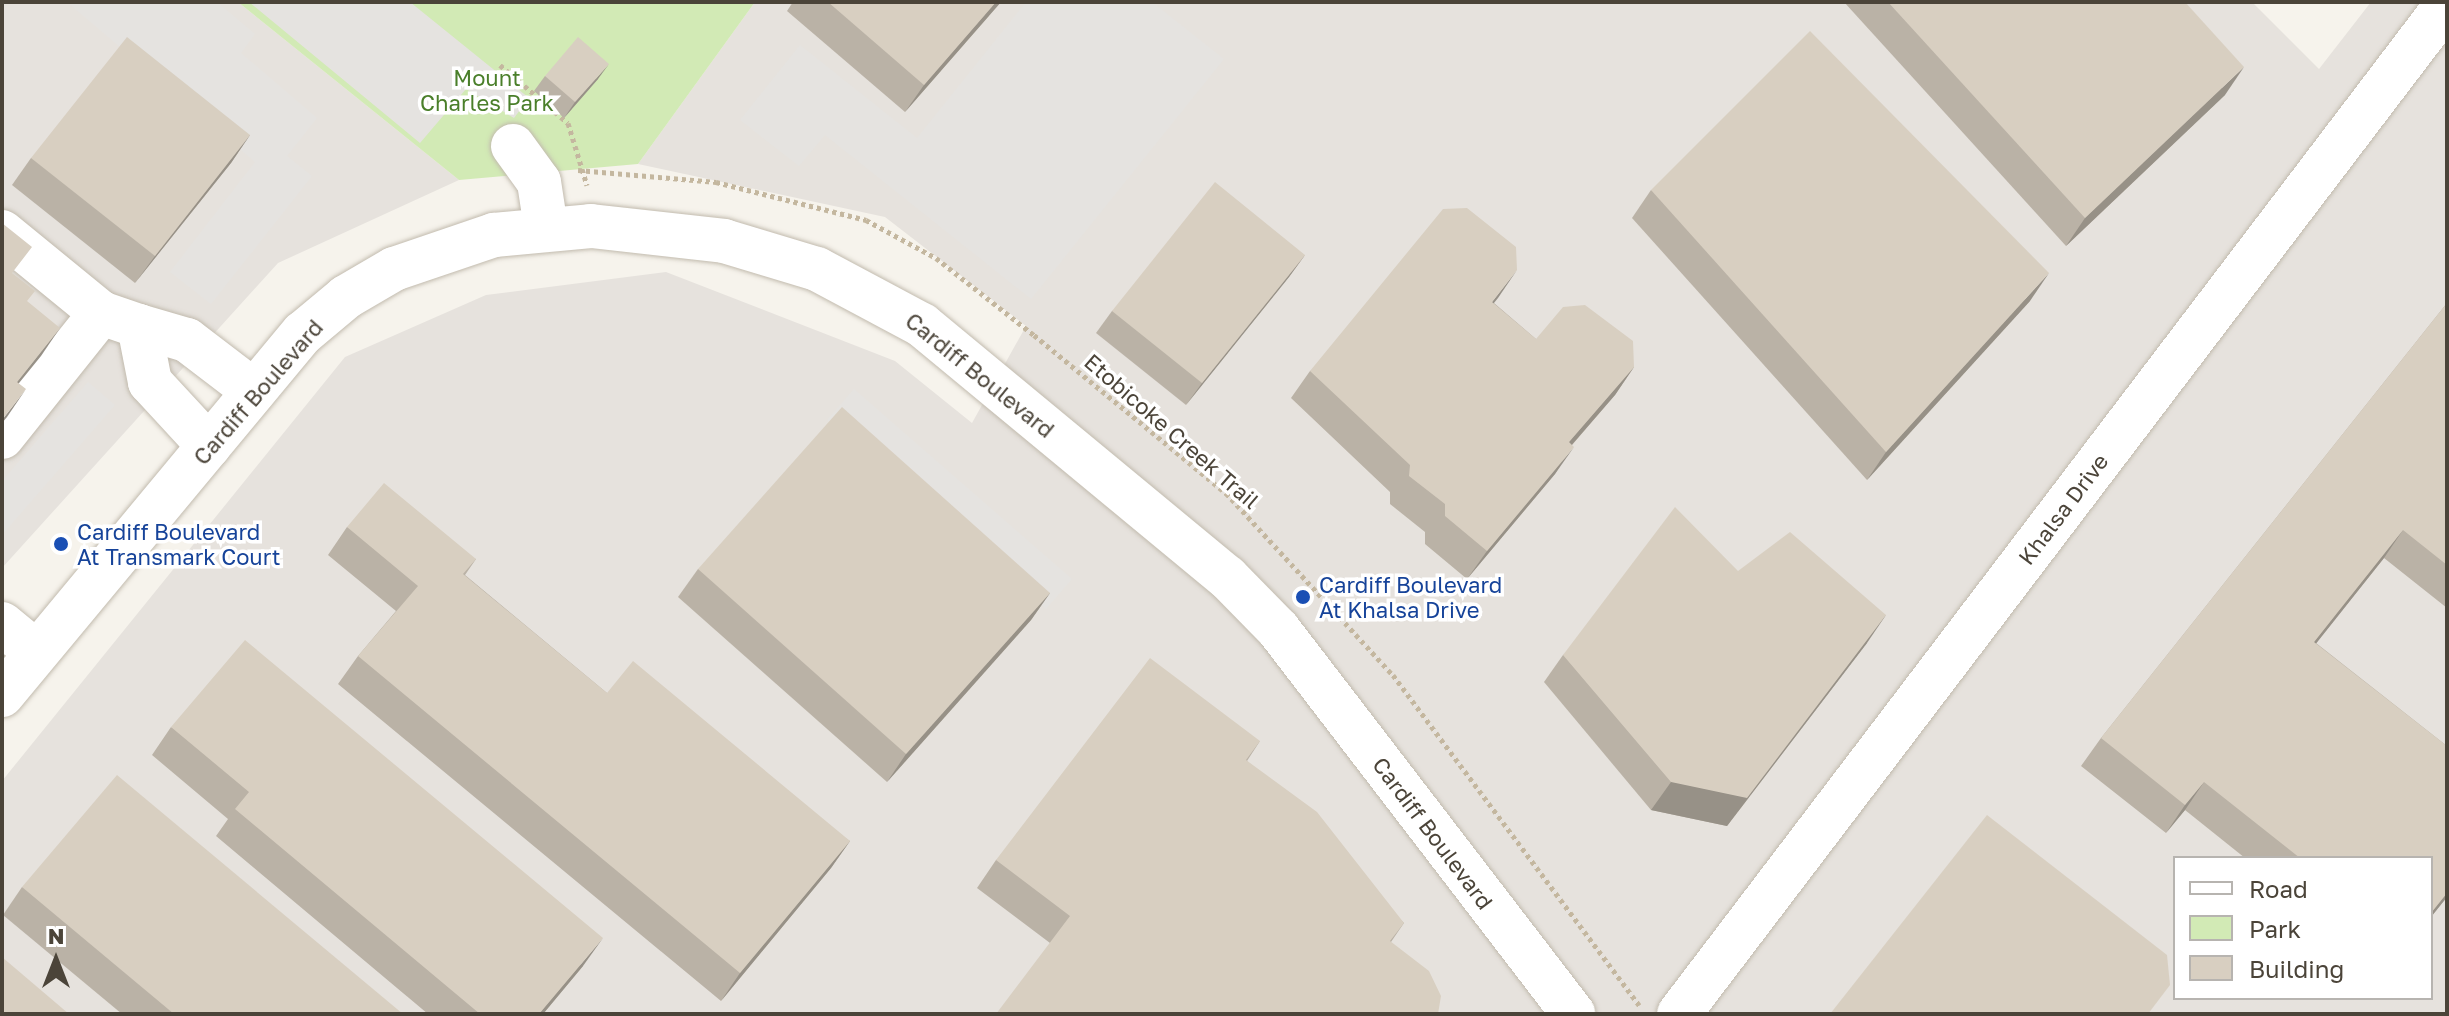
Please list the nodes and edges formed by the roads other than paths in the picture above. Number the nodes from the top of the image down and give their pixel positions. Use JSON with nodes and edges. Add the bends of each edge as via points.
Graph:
{"nodes":[{"id":1,"x":2447,"y":4,"type":"edge"},
{"id":2,"x":513,"y":146,"type":"dead end"},
{"id":3,"x":546,"y":228,"type":"junction"},
{"id":4,"x":2,"y":232,"type":"edge"},
{"id":5,"x":120,"y":320,"type":"junction"},
{"id":6,"x":254,"y":391,"type":"junction"},
{"id":7,"x":2,"y":437,"type":"edge"},
{"id":8,"x":209,"y":446,"type":"junction"},
{"id":9,"x":2,"y":624,"type":"edge"},
{"id":10,"x":36,"y":652,"type":"junction"},
{"id":11,"x":2,"y":695,"type":"edge"},
{"id":12,"x":1573,"y":1014,"type":"edge"},
{"id":13,"x":1679,"y":1014,"type":"edge"}],
"edges":[{"from":1,"to":13,"type":"street","name":"Khalsa Drive"},
{"from":2,"to":3,"type":"street","via":[[539,182]]},
{"from":3,"to":6,"type":"street","name":"Cardiff Boulevard","via":[[470,242],[394,269],[303,333]]},
{"from":3,"to":12,"type":"street","name":"Cardiff Boulevard","via":[[628,228],[724,241],[817,269],[922,325],[1227,577],[1278,629]]},
{"from":4,"to":5,"type":"street"},
{"from":5,"to":6,"type":"street","via":[[187,340]]},
{"from":5,"to":7,"type":"street"},
{"from":5,"to":8,"type":"street","via":[[150,382]]},
{"from":6,"to":8,"type":"street","name":"Cardiff Boulevard"},
{"from":8,"to":10,"type":"street","name":"Cardiff Boulevard"},
{"from":9,"to":10,"type":"street"},
{"from":10,"to":11,"type":"street","name":"Cardiff Boulevard"}]}
